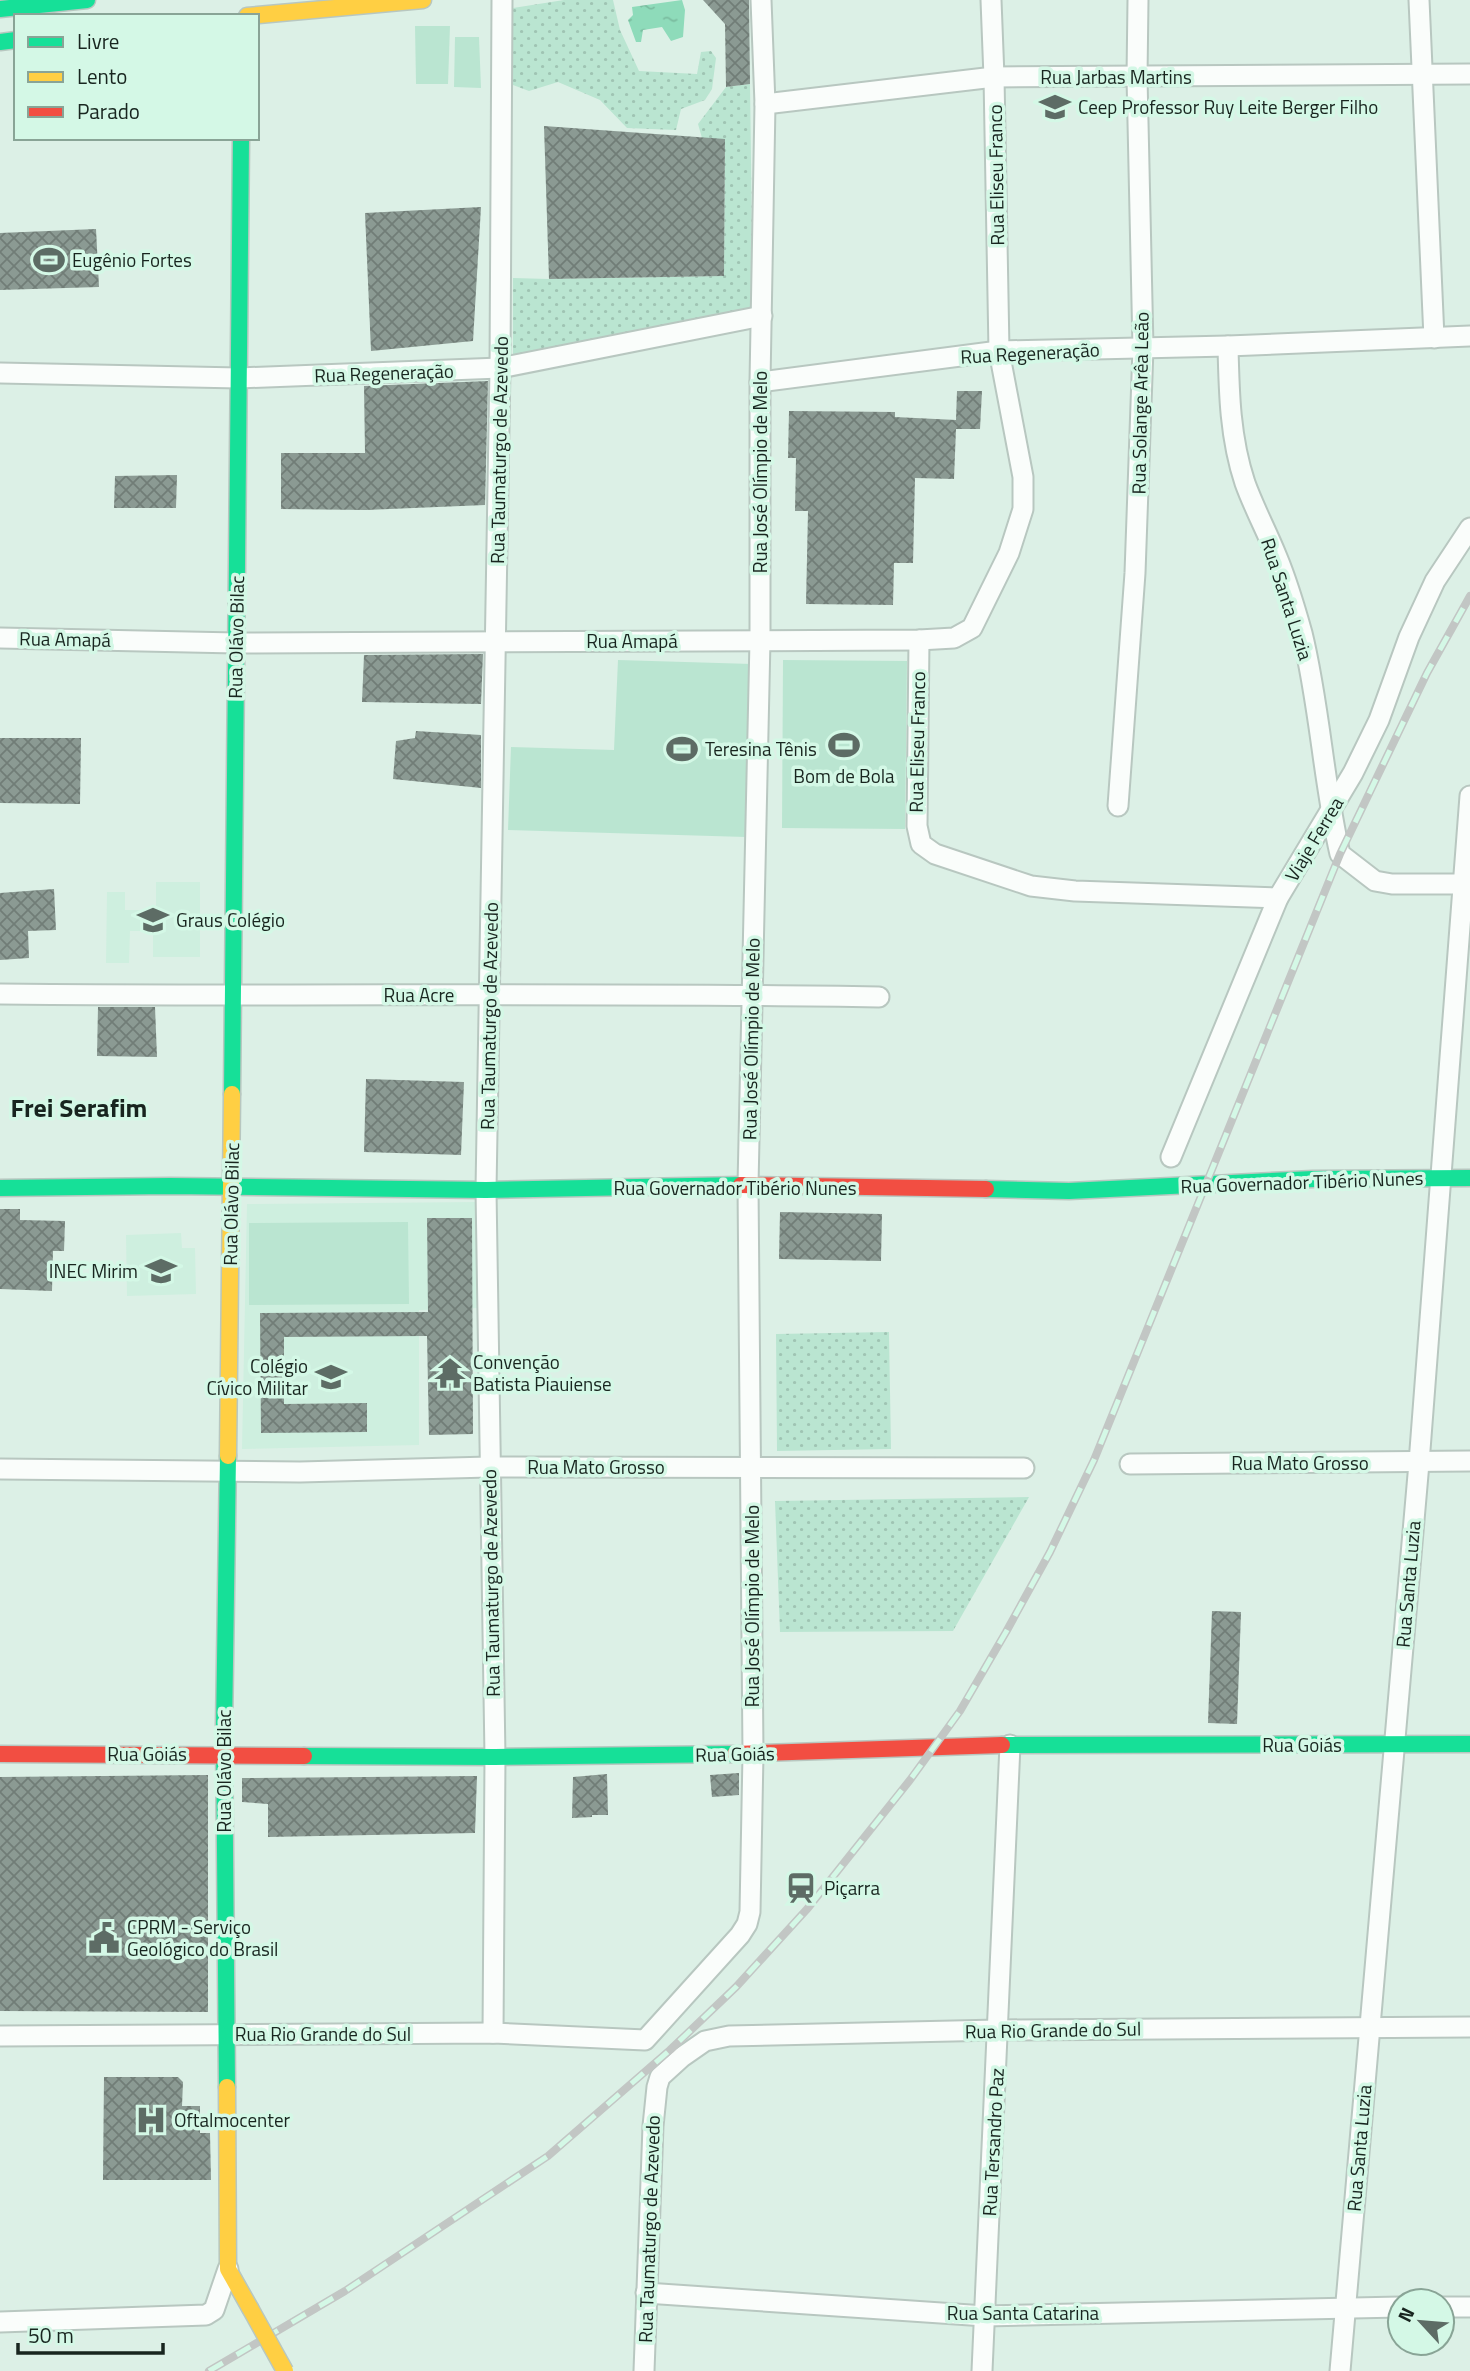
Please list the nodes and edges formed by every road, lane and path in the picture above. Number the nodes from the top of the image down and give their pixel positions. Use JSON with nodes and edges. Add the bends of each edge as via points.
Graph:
{"nodes":[{"id":1,"x":87,"y":0,"type":"edge"},
{"id":2,"x":423,"y":0,"type":"edge"},
{"id":3,"x":502,"y":0,"type":"edge"},
{"id":4,"x":761,"y":0,"type":"edge"},
{"id":5,"x":990,"y":0,"type":"edge"},
{"id":6,"x":1138,"y":0,"type":"edge"},
{"id":7,"x":1419,"y":0,"type":"edge"},
{"id":8,"x":0,"y":9,"type":"edge"},
{"id":9,"x":259,"y":15,"type":"edge"},
{"id":10,"x":1421,"y":75,"type":"junction"},
{"id":11,"x":1470,"y":75,"type":"edge"},
{"id":12,"x":1137,"y":76,"type":"junction"},
{"id":13,"x":994,"y":77,"type":"junction"},
{"id":14,"x":765,"y":104,"type":"junction"},
{"id":15,"x":241,"y":140,"type":"edge"},
{"id":16,"x":762,"y":316,"type":"junction"},
{"id":17,"x":1470,"y":336,"type":"edge"},
{"id":18,"x":1434,"y":338,"type":"junction"},
{"id":19,"x":1228,"y":346,"type":"junction"},
{"id":20,"x":1143,"y":348,"type":"junction"},
{"id":21,"x":999,"y":351,"type":"junction"},
{"id":22,"x":500,"y":368,"type":"junction"},
{"id":23,"x":0,"y":373,"type":"edge"},
{"id":24,"x":239,"y":379,"type":"junction"},
{"id":25,"x":760,"y":382,"type":"junction"},
{"id":26,"x":1470,"y":528,"type":"edge"},
{"id":27,"x":0,"y":638,"type":"edge"},
{"id":28,"x":760,"y":640,"type":"junction"},
{"id":29,"x":919,"y":640,"type":"junction"},
{"id":30,"x":495,"y":641,"type":"junction"},
{"id":31,"x":236,"y":643,"type":"junction"},
{"id":32,"x":1470,"y":796,"type":"edge"},
{"id":33,"x":1118,"y":806,"type":"dead end"},
{"id":34,"x":1330,"y":810,"type":"junction"},
{"id":35,"x":1466,"y":884,"type":"edge"},
{"id":36,"x":1278,"y":898,"type":"junction"},
{"id":37,"x":0,"y":994,"type":"edge"},
{"id":38,"x":489,"y":995,"type":"junction"},
{"id":39,"x":751,"y":995,"type":"junction"},
{"id":40,"x":231,"y":996,"type":"junction"},
{"id":41,"x":879,"y":997,"type":"dead end"},
{"id":42,"x":1171,"y":1157,"type":"dead end"},
{"id":43,"x":1440,"y":1178,"type":"junction"},
{"id":44,"x":1470,"y":1178,"type":"edge"},
{"id":45,"x":748,"y":1185,"type":"junction"},
{"id":46,"x":232,"y":1187,"type":"junction"},
{"id":47,"x":0,"y":1188,"type":"edge"},
{"id":48,"x":486,"y":1190,"type":"junction"},
{"id":49,"x":1470,"y":1461,"type":"edge"},
{"id":50,"x":1419,"y":1462,"type":"junction"},
{"id":51,"x":1130,"y":1464,"type":"dead end"},
{"id":52,"x":489,"y":1467,"type":"junction"},
{"id":53,"x":751,"y":1468,"type":"junction"},
{"id":54,"x":1024,"y":1468,"type":"dead end"},
{"id":55,"x":0,"y":1469,"type":"edge"},
{"id":56,"x":228,"y":1469,"type":"junction"},
{"id":57,"x":1395,"y":1744,"type":"junction"},
{"id":58,"x":1470,"y":1744,"type":"edge"},
{"id":59,"x":1010,"y":1745,"type":"junction"},
{"id":60,"x":0,"y":1754,"type":"edge"},
{"id":61,"x":753,"y":1754,"type":"junction"},
{"id":62,"x":225,"y":1755,"type":"junction"},
{"id":63,"x":495,"y":1757,"type":"junction"},
{"id":64,"x":1370,"y":2027,"type":"junction"},
{"id":65,"x":1470,"y":2027,"type":"edge"},
{"id":66,"x":998,"y":2030,"type":"junction"},
{"id":67,"x":493,"y":2033,"type":"junction"},
{"id":68,"x":225,"y":2035,"type":"junction"},
{"id":69,"x":0,"y":2036,"type":"edge"},
{"id":70,"x":645,"y":2040,"type":"joint"},
{"id":71,"x":656,"y":2087,"type":"joint"},
{"id":72,"x":228,"y":2269,"type":"junction"},
{"id":73,"x":646,"y":2293,"type":"junction"},
{"id":74,"x":1386,"y":2307,"type":"edge"},
{"id":75,"x":1345,"y":2308,"type":"junction"},
{"id":76,"x":985,"y":2316,"type":"junction"},
{"id":77,"x":0,"y":2322,"type":"edge"},
{"id":78,"x":285,"y":2371,"type":"edge"},
{"id":79,"x":643,"y":2371,"type":"edge"},
{"id":80,"x":982,"y":2371,"type":"edge"},
{"id":81,"x":1340,"y":2371,"type":"edge"}],
"edges":[{"from":1,"to":8,"type":"street"},
{"from":2,"to":9,"type":"street"},
{"from":3,"to":22,"type":"street","name":"Rua Taumaturgo de Azevedo"},
{"from":4,"to":14,"type":"street","name":"Rua José Olímpio de Melo"},
{"from":5,"to":13,"type":"street","name":"Rua Eliseu Franco"},
{"from":6,"to":12,"type":"street","name":"Rua Solange Arêa Leão"},
{"from":7,"to":10,"type":"street"},
{"from":10,"to":11,"type":"street","name":"Rua Jarbas Martins"},
{"from":10,"to":12,"type":"street","name":"Rua Jarbas Martins"},
{"from":10,"to":18,"type":"street"},
{"from":12,"to":13,"type":"street","name":"Rua Jarbas Martins"},
{"from":12,"to":20,"type":"street","name":"Rua Solange Arêa Leão"},
{"from":13,"to":14,"type":"street","name":"Rua Jarbas Martins"},
{"from":13,"to":21,"type":"street","name":"Rua Eliseu Franco"},
{"from":14,"to":16,"type":"street","name":"Rua José Olímpio de Melo"},
{"from":15,"to":24,"type":"street","name":"Rua Olávo Bilac"},
{"from":16,"to":22,"type":"street","name":"Rua Regeneração"},
{"from":16,"to":25,"type":"street","name":"Rua José Olímpio de Melo"},
{"from":17,"to":18,"type":"street","name":"Rua Regeneração"},
{"from":18,"to":19,"type":"street","name":"Rua Regeneração"},
{"from":19,"to":20,"type":"street","name":"Rua Regeneração"},
{"from":19,"to":34,"type":"street","name":"Rua Santa Luzia","via":[[1230,418],[1236,449],[1301,633],[1321,725]]},
{"from":20,"to":21,"type":"street","name":"Rua Regeneração"},
{"from":20,"to":33,"type":"street","name":"Rua Solange Arêa Leão","via":[[1135,573]]},
{"from":21,"to":25,"type":"street","name":"Rua Regeneração"},
{"from":21,"to":29,"type":"street","name":"Rua Amapá","via":[[1023,477],[1023,509],[1009,553],[972,628],[954,638]]},
{"from":22,"to":24,"type":"street","name":"Rua Regeneração"},
{"from":22,"to":30,"type":"street","name":"Rua Taumaturgo de Azevedo"},
{"from":23,"to":24,"type":"street","name":"Rua Regeneração"},
{"from":24,"to":31,"type":"street","name":"Rua Olávo Bilac"},
{"from":25,"to":28,"type":"street","name":"Rua José Olímpio de Melo"},
{"from":26,"to":34,"type":"street","name":"Viaje Ferrea","via":[[1435,581],[1379,720]]},
{"from":27,"to":31,"type":"street","name":"Rua Amapá"},
{"from":28,"to":29,"type":"street","name":"Rua Amapá"},
{"from":28,"to":30,"type":"street","name":"Rua Amapá"},
{"from":28,"to":39,"type":"street","name":"Rua José Olímpio de Melo"},
{"from":29,"to":36,"type":"street","name":"Rua Eliseu Franco","via":[[916,771],[921,844],[935,854],[1031,886]]},
{"from":30,"to":31,"type":"street","name":"Rua Amapá"},
{"from":30,"to":38,"type":"street","name":"Rua Taumaturgo de Azevedo"},
{"from":31,"to":40,"type":"street","name":"Rua Olávo Bilac"},
{"from":32,"to":35,"type":"street","name":"Rua Santa Luzia"},
{"from":34,"to":35,"type":"street","name":"Rua Santa Luzia","via":[[1340,854],[1375,881]]},
{"from":34,"to":36,"type":"street","name":"Viaje Ferrea"},
{"from":35,"to":43,"type":"street","name":"Rua Santa Luzia"},
{"from":36,"to":42,"type":"street","name":"Viaje Ferrea"},
{"from":37,"to":40,"type":"street","name":"Rua Acre"},
{"from":38,"to":39,"type":"street","name":"Rua Acre"},
{"from":38,"to":40,"type":"street","name":"Rua Acre"},
{"from":38,"to":48,"type":"street","name":"Rua Taumaturgo de Azevedo"},
{"from":39,"to":41,"type":"street","name":"Rua Acre"},
{"from":39,"to":45,"type":"street","name":"Rua José Olímpio de Melo"},
{"from":40,"to":46,"type":"street","name":"Rua Olávo Bilac"},
{"from":43,"to":44,"type":"street","name":"Rua Governador Tibério Nunes"},
{"from":43,"to":45,"type":"street","name":"Rua Governador Tibério Nunes","via":[[1069,1191]]},
{"from":43,"to":50,"type":"street","name":"Rua Santa Luzia"},
{"from":45,"to":48,"type":"street","name":"Rua Governador Tibério Nunes"},
{"from":45,"to":53,"type":"street","name":"Rua José Olímpio de Melo"},
{"from":46,"to":47,"type":"street","name":"Rua Governador Tibério Nunes"},
{"from":46,"to":48,"type":"street","name":"Rua Governador Tibério Nunes"},
{"from":46,"to":56,"type":"street","name":"Rua Olávo Bilac"},
{"from":48,"to":52,"type":"street","name":"Rua Taumaturgo de Azevedo"},
{"from":49,"to":50,"type":"street","name":"Rua Mato Grosso"},
{"from":50,"to":51,"type":"street","name":"Rua Mato Grosso"},
{"from":50,"to":57,"type":"street","name":"Rua Santa Luzia"},
{"from":52,"to":53,"type":"street","name":"Rua Mato Grosso"},
{"from":52,"to":56,"type":"street","name":"Rua Mato Grosso","via":[[299,1472]]},
{"from":52,"to":63,"type":"street","name":"Rua Taumaturgo de Azevedo"},
{"from":53,"to":54,"type":"street","name":"Rua Mato Grosso"},
{"from":53,"to":61,"type":"street","name":"Rua José Olímpio de Melo"},
{"from":55,"to":56,"type":"street","name":"Rua Mato Grosso"},
{"from":56,"to":62,"type":"street","name":"Rua Olávo Bilac"},
{"from":57,"to":58,"type":"street","name":"Rua Goiás"},
{"from":57,"to":59,"type":"street","name":"Rua Goiás"},
{"from":57,"to":64,"type":"street","name":"Rua Santa Luzia"},
{"from":59,"to":61,"type":"street","name":"Rua Goiás"},
{"from":59,"to":66,"type":"street","name":"Rua Tersandro Paz"},
{"from":60,"to":62,"type":"street","name":"Rua Goiás"},
{"from":61,"to":63,"type":"street","name":"Rua Goiás"},
{"from":61,"to":70,"type":"street","name":"Rua José Olímpio de Melo","via":[[747,1924]]},
{"from":62,"to":63,"type":"street","name":"Rua Goiás"},
{"from":62,"to":68,"type":"street","name":"Rua Olávo Bilac"},
{"from":63,"to":67,"type":"street","name":"Rua Taumaturgo de Azevedo"},
{"from":64,"to":65,"type":"street","name":"Rua Rio Grande do Sul"},
{"from":64,"to":66,"type":"street","name":"Rua Rio Grande do Sul"},
{"from":64,"to":75,"type":"street","name":"Rua Santa Luzia"},
{"from":66,"to":71,"type":"street","name":"Rua Rio Grande do Sul","via":[[729,2036],[705,2041],[669,2068]]},
{"from":66,"to":76,"type":"street","name":"Rua Tersandro Paz"},
{"from":67,"to":68,"type":"street","name":"Rua Rio Grande do Sul"},
{"from":67,"to":70,"type":"street","name":"Rua Rio Grande do Sul"},
{"from":68,"to":69,"type":"street","name":"Rua Rio Grande do Sul"},
{"from":68,"to":72,"type":"street","name":"Rua Olávo Bilac"},
{"from":71,"to":73,"type":"street","name":"Rua Taumaturgo de Azevedo"},
{"from":72,"to":77,"type":"street","via":[[214,2309],[206,2315]]},
{"from":72,"to":78,"type":"street","bridge":true},
{"from":73,"to":76,"type":"street","name":"Rua Santa Catarina"},
{"from":73,"to":79,"type":"street","name":"Rua Taumaturgo de Azevedo"},
{"from":74,"to":75,"type":"street","name":"Rua Santa Catarina"},
{"from":75,"to":76,"type":"street","name":"Rua Santa Catarina"},
{"from":75,"to":81,"type":"street","name":"Rua Santa Luzia"},
{"from":76,"to":80,"type":"street","name":"Rua Tersandro Paz"}]}
